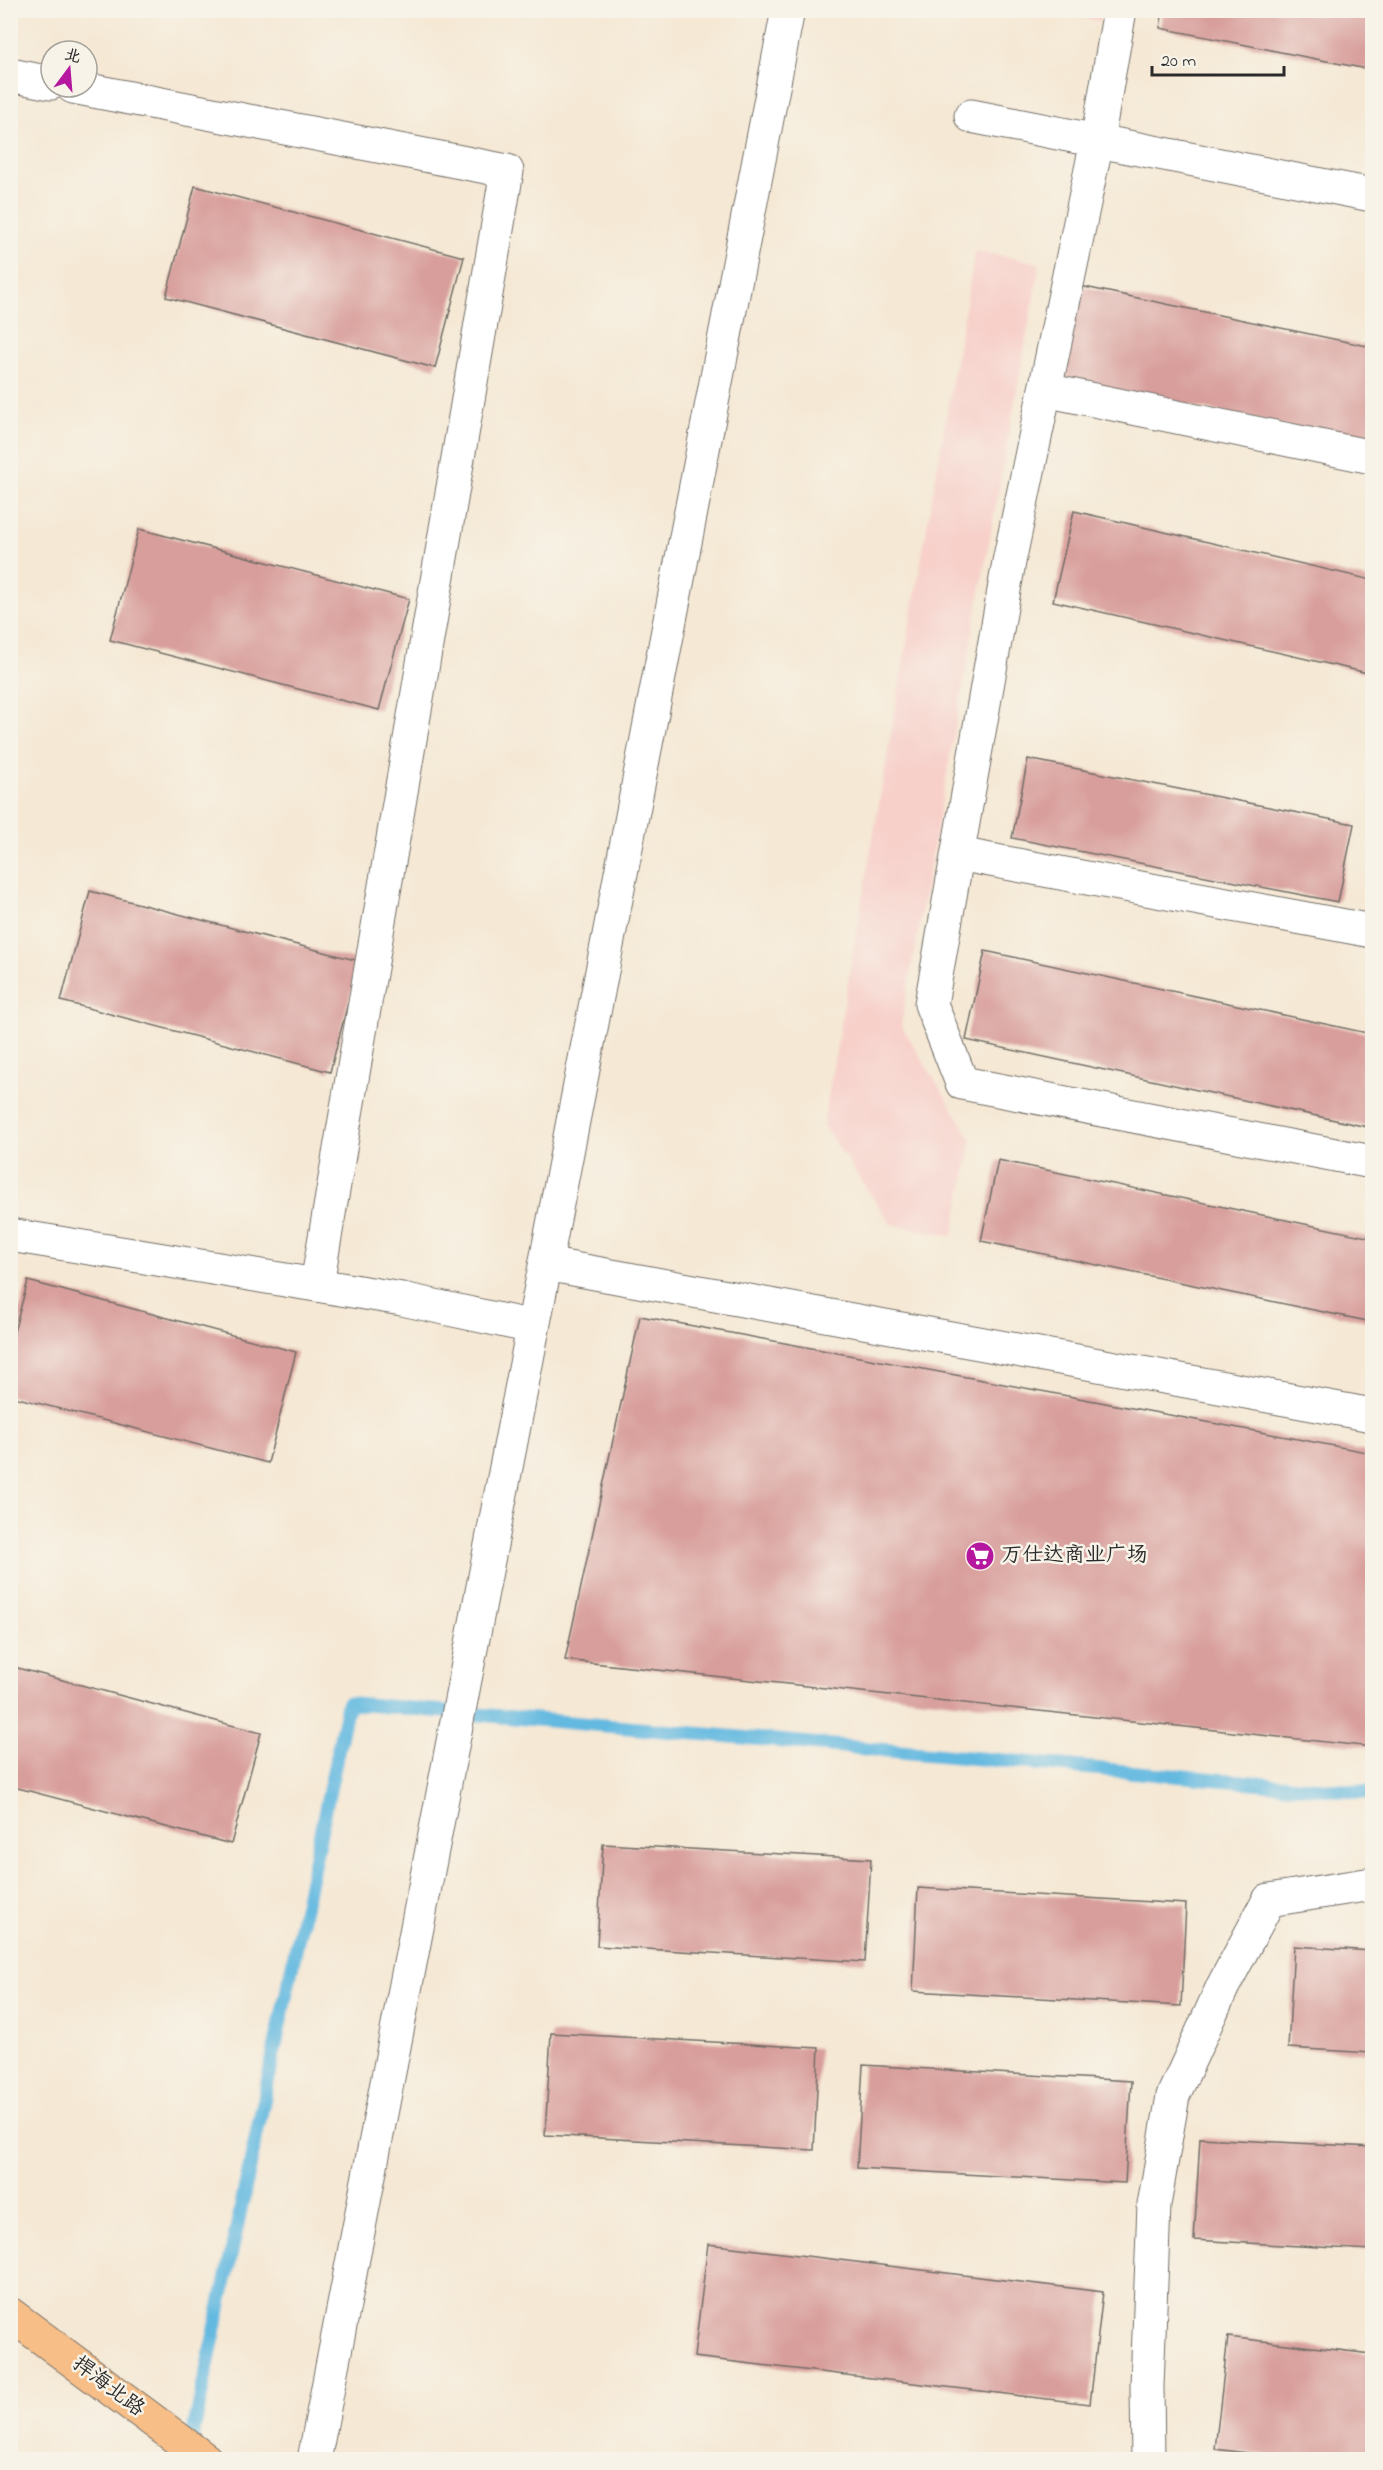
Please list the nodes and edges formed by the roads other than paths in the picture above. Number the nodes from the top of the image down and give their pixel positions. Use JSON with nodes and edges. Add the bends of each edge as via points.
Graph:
{"nodes":[{"id":1,"x":788,"y":10,"type":"edge"},
{"id":2,"x":1120,"y":10,"type":"edge"},
{"id":3,"x":10,"y":75,"type":"edge"},
{"id":4,"x":39,"y":81,"type":"edge"},
{"id":5,"x":99,"y":92,"type":"edge"},
{"id":6,"x":971,"y":116,"type":"dead end"},
{"id":7,"x":1097,"y":141,"type":"junction"},
{"id":8,"x":1372,"y":195,"type":"edge"},
{"id":9,"x":1045,"y":390,"type":"junction"},
{"id":10,"x":1372,"y":457,"type":"edge"},
{"id":11,"x":958,"y":854,"type":"junction"},
{"id":12,"x":1372,"y":931,"type":"edge"},
{"id":13,"x":1372,"y":1162,"type":"edge"},
{"id":14,"x":10,"y":1235,"type":"edge"},
{"id":15,"x":546,"y":1264,"type":"junction"},
{"id":16,"x":317,"y":1284,"type":"junction"},
{"id":17,"x":533,"y":1327,"type":"junction"},
{"id":18,"x":1372,"y":1415,"type":"edge"},
{"id":19,"x":1372,"y":1884,"type":"edge"},
{"id":20,"x":10,"y":2314,"type":"edge"},
{"id":21,"x":206,"y":2460,"type":"edge"},
{"id":22,"x":314,"y":2460,"type":"edge"},
{"id":23,"x":1148,"y":2460,"type":"edge"}],
"edges":[{"from":1,"to":15,"type":"street"},
{"from":2,"to":7,"type":"street"},
{"from":3,"to":4,"type":"street"},
{"from":5,"to":16,"type":"street","via":[[507,171]]},
{"from":6,"to":7,"type":"street"},
{"from":7,"to":8,"type":"street"},
{"from":7,"to":9,"type":"street"},
{"from":9,"to":10,"type":"street"},
{"from":9,"to":11,"type":"street","via":[[1009,562]]},
{"from":11,"to":12,"type":"street"},
{"from":11,"to":13,"type":"street","via":[[931,1004],[962,1083]]},
{"from":14,"to":16,"type":"street"},
{"from":15,"to":17,"type":"street"},
{"from":15,"to":18,"type":"street"},
{"from":16,"to":17,"type":"street"},
{"from":17,"to":22,"type":"street"},
{"from":19,"to":23,"type":"street","via":[[1269,1900],[1223,1986],[1173,2096],[1154,2205]]},
{"from":20,"to":21,"type":"main road","name":"捍海北路"}]}
